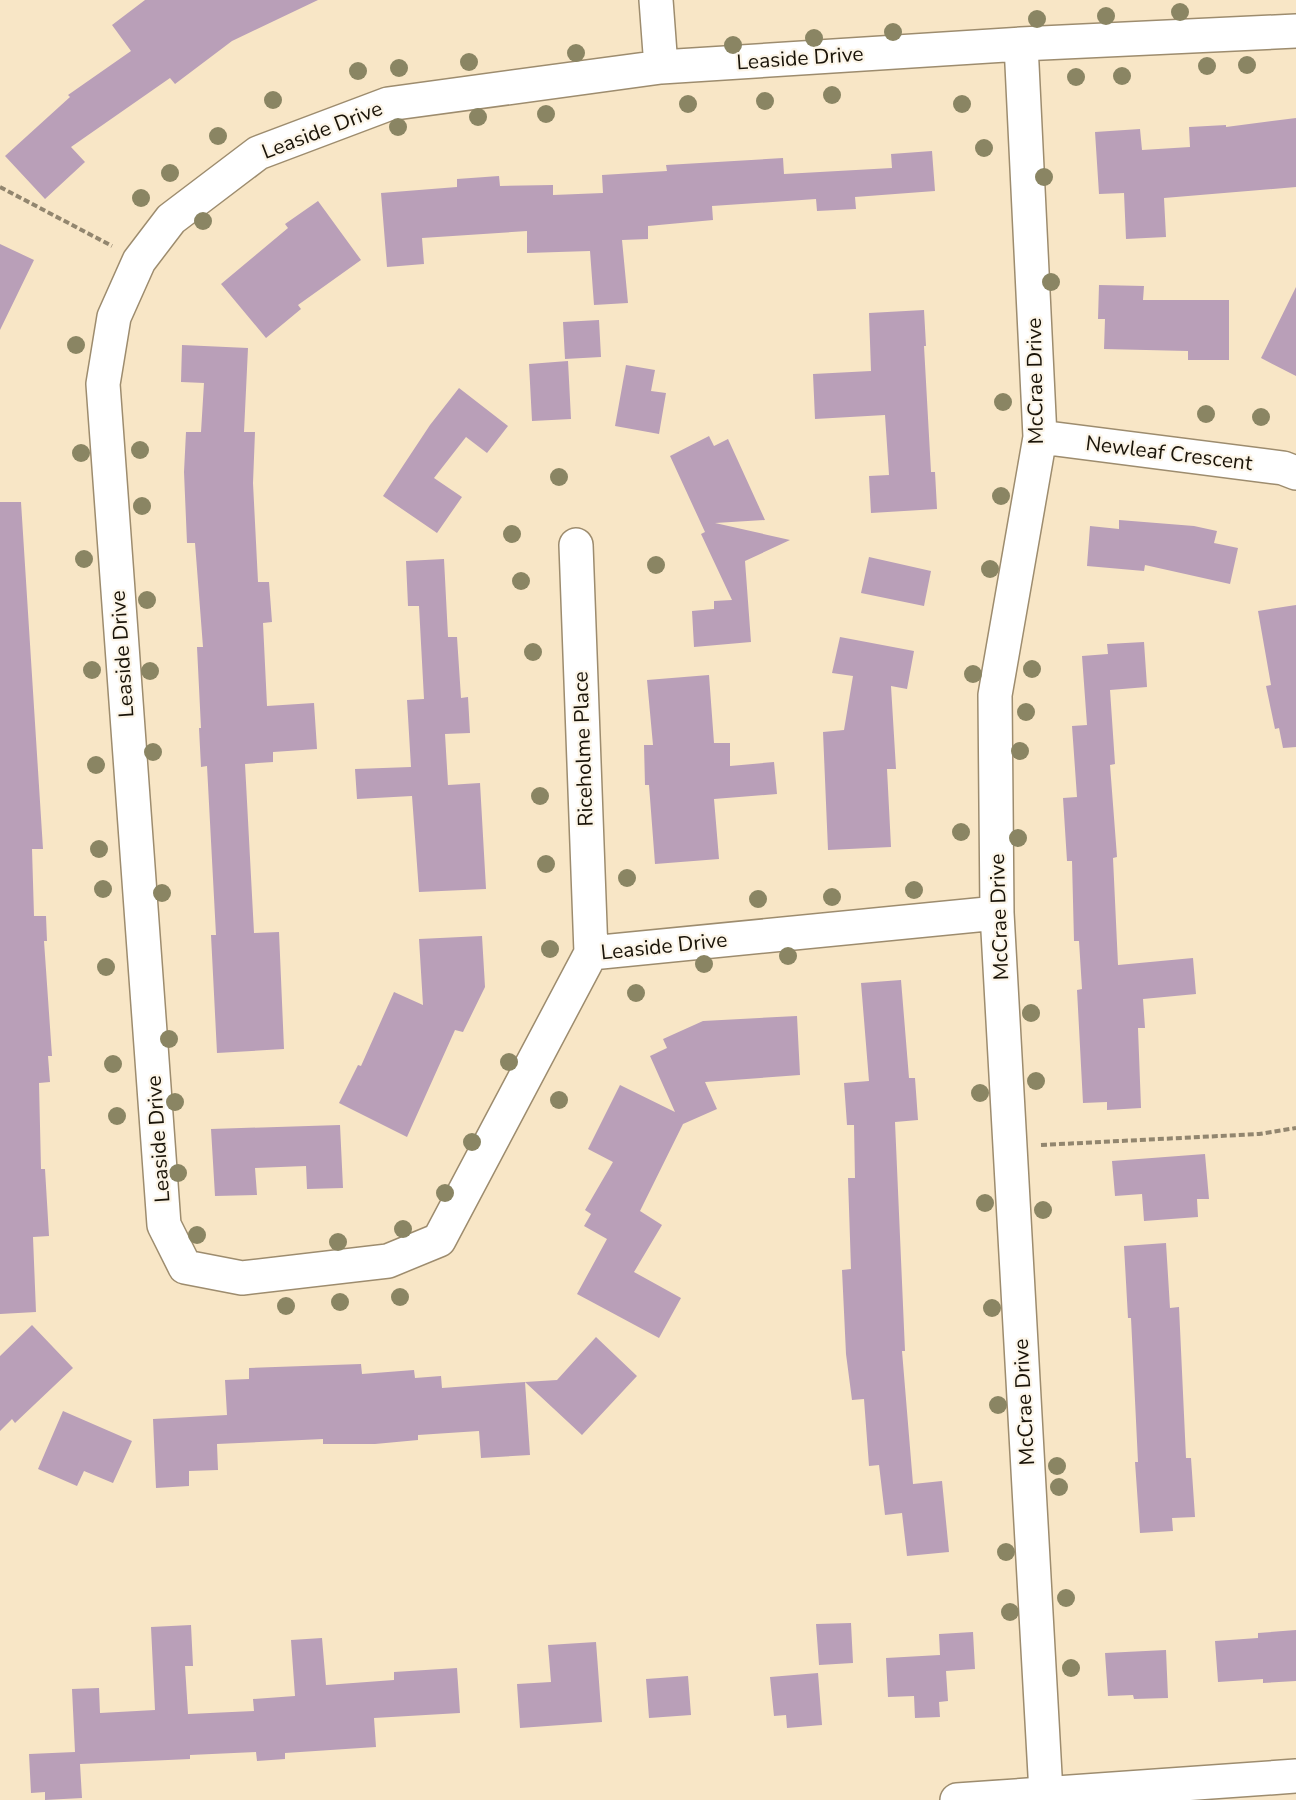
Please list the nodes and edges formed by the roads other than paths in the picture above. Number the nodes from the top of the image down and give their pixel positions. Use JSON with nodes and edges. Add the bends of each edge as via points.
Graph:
{"nodes":[{"id":1,"x":656,"y":0,"type":"edge"},
{"id":2,"x":1296,"y":31,"type":"edge"},
{"id":3,"x":1021,"y":44,"type":"junction"},
{"id":4,"x":662,"y":67,"type":"junction"},
{"id":5,"x":1040,"y":437,"type":"junction"},
{"id":6,"x":1296,"y":473,"type":"edge"},
{"id":7,"x":576,"y":545,"type":"dead end"},
{"id":8,"x":997,"y":913,"type":"junction"},
{"id":9,"x":591,"y":953,"type":"junction"},
{"id":10,"x":1296,"y":1776,"type":"edge"},
{"id":11,"x":1046,"y":1793,"type":"junction"},
{"id":12,"x":957,"y":1800,"type":"edge"}],
"edges":[{"from":1,"to":4,"type":"street"},
{"from":2,"to":3,"type":"street","name":"Leaside Drive"},
{"from":3,"to":4,"type":"street","name":"Leaside Drive"},
{"from":3,"to":5,"type":"street","name":"McCrae Drive"},
{"from":4,"to":9,"type":"street","name":"Leaside Drive","via":[[388,104],[258,153],[171,219],[139,261],[114,317],[103,384],[164,1225],[185,1267],[242,1278],[388,1261],[439,1240]]},
{"from":5,"to":6,"type":"street","name":"Newleaf Crescent","via":[[1283,468]]},
{"from":5,"to":8,"type":"street","name":"McCrae Drive","via":[[995,695]]},
{"from":7,"to":9,"type":"street","name":"Riceholme Place"},
{"from":8,"to":9,"type":"street","name":"Leaside Drive"},
{"from":8,"to":11,"type":"street","name":"McCrae Drive"},
{"from":10,"to":11,"type":"street"},
{"from":11,"to":12,"type":"street"}]}
